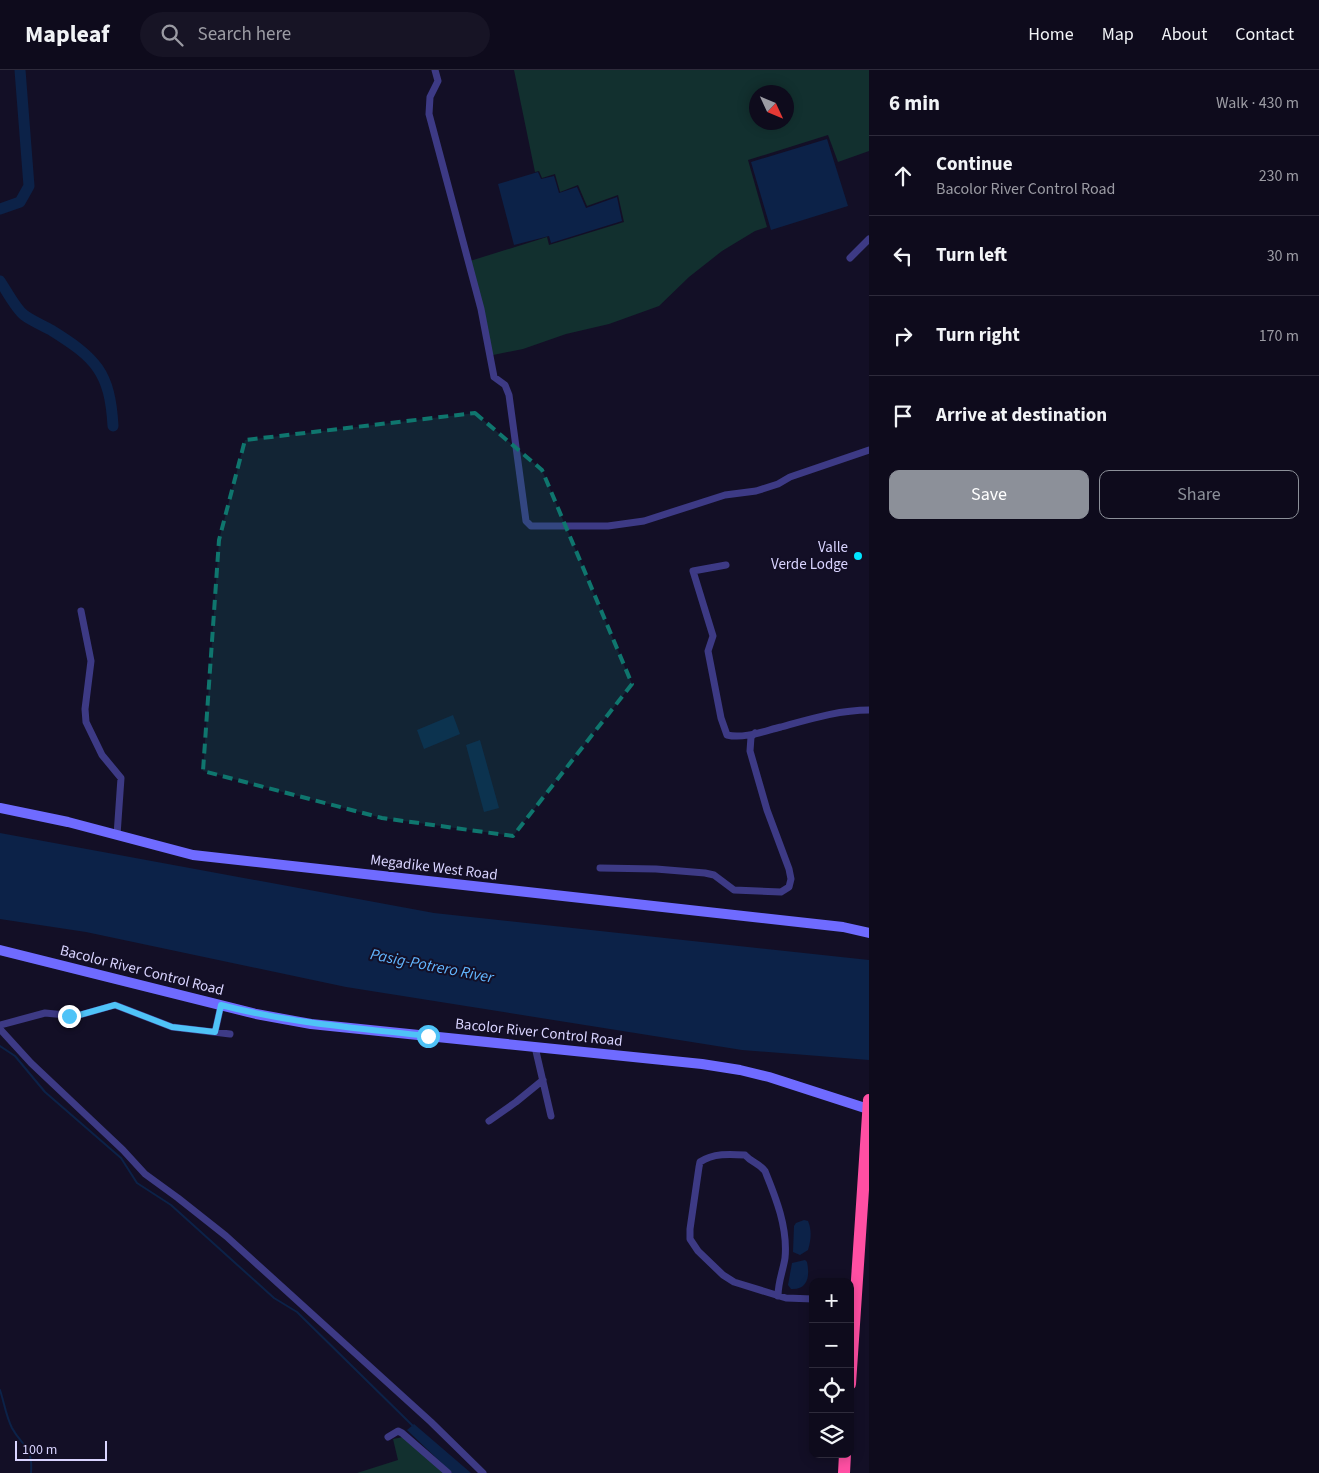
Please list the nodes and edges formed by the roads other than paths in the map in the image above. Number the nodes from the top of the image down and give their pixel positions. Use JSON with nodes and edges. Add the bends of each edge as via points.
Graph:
{"nodes":[{"id":1,"x":436,"y":70,"type":"edge"},
{"id":2,"x":869,"y":239,"type":"edge"},
{"id":3,"x":850,"y":258,"type":"dead end"},
{"id":4,"x":869,"y":450,"type":"edge"},
{"id":5,"x":726,"y":565,"type":"dead end"},
{"id":6,"x":81,"y":611,"type":"dead end"},
{"id":7,"x":869,"y":710,"type":"edge"},
{"id":8,"x":755,"y":733,"type":"junction"},
{"id":9,"x":0,"y":808,"type":"edge"},
{"id":10,"x":117,"y":835,"type":"junction"},
{"id":11,"x":600,"y":868,"type":"dead end"},
{"id":12,"x":869,"y":933,"type":"edge"},
{"id":13,"x":0,"y":950,"type":"edge"},
{"id":14,"x":221,"y":1005,"type":"junction"},
{"id":15,"x":0,"y":1027,"type":"edge"},
{"id":16,"x":215,"y":1032,"type":"junction"},
{"id":17,"x":230,"y":1034,"type":"dead end"},
{"id":18,"x":535,"y":1046,"type":"junction"},
{"id":19,"x":543,"y":1080,"type":"junction"},
{"id":20,"x":869,"y":1106,"type":"edge"},
{"id":21,"x":551,"y":1116,"type":"dead end"},
{"id":22,"x":489,"y":1121,"type":"dead end"},
{"id":23,"x":869,"y":1216,"type":"edge"},
{"id":24,"x":859,"y":1236,"type":"junction"},
{"id":25,"x":854,"y":1286,"type":"edge"},
{"id":26,"x":778,"y":1296,"type":"junction"},
{"id":27,"x":809,"y":1299,"type":"edge"},
{"id":28,"x":852,"y":1323,"type":"edge"},
{"id":29,"x":851,"y":1368,"type":"edge"},
{"id":30,"x":388,"y":1437,"type":"dead end"},
{"id":31,"x":845,"y":1458,"type":"edge"},
{"id":32,"x":448,"y":1473,"type":"edge"},
{"id":33,"x":483,"y":1473,"type":"edge"},
{"id":34,"x":844,"y":1473,"type":"edge"}],
"edges":[{"from":1,"to":4,"type":"street","via":[[438,81],[430,97],[429,114],[481,309],[494,377],[509,394],[528,524],[608,526],[644,521],[724,495],[756,491]]},
{"from":2,"to":3,"type":"street"},
{"from":5,"to":8,"type":"street","via":[[693,572],[713,636],[708,651],[727,735]]},
{"from":6,"to":10,"type":"street","via":[[91,661],[86,722],[102,755],[122,778]]},
{"from":7,"to":8,"type":"street","via":[[836,713]]},
{"from":8,"to":11,"type":"street","via":[[751,738],[750,751],[789,869],[789,887],[781,892],[734,890],[714,875],[705,873]]},
{"from":9,"to":10,"type":"street","name":"Megadike West Road"},
{"from":10,"to":12,"type":"street","name":"Megadike West Road","via":[[193,855],[843,927]]},
{"from":13,"to":14,"type":"street","name":"Bacolor River Control Road"},
{"from":14,"to":16,"type":"street"},
{"from":14,"to":18,"type":"street","name":"Bacolor River Control Road","via":[[311,1024]]},
{"from":15,"to":16,"type":"street","via":[[45,1013],[76,1016],[115,1005],[172,1027]]},
{"from":15,"to":33,"type":"street","via":[[31,1063],[145,1174],[226,1236]]},
{"from":16,"to":17,"type":"street"},
{"from":18,"to":19,"type":"street"},
{"from":18,"to":20,"type":"street","name":"Bacolor River Control Road","via":[[740,1070]]},
{"from":19,"to":21,"type":"street"},
{"from":19,"to":22,"type":"street"},
{"from":20,"to":24,"type":"highway"},
{"from":23,"to":24,"type":"street"},
{"from":24,"to":25,"type":"highway"},
{"from":26,"to":26,"type":"street","via":[[778,1282],[785,1260],[785,1230],[765,1171],[745,1155],[720,1155],[703,1160],[699,1167],[690,1239],[723,1275],[734,1282]]},
{"from":26,"to":27,"type":"street"},
{"from":28,"to":29,"type":"highway"},
{"from":30,"to":32,"type":"street","via":[[398,1431],[402,1433]]},
{"from":31,"to":34,"type":"highway"}]}
